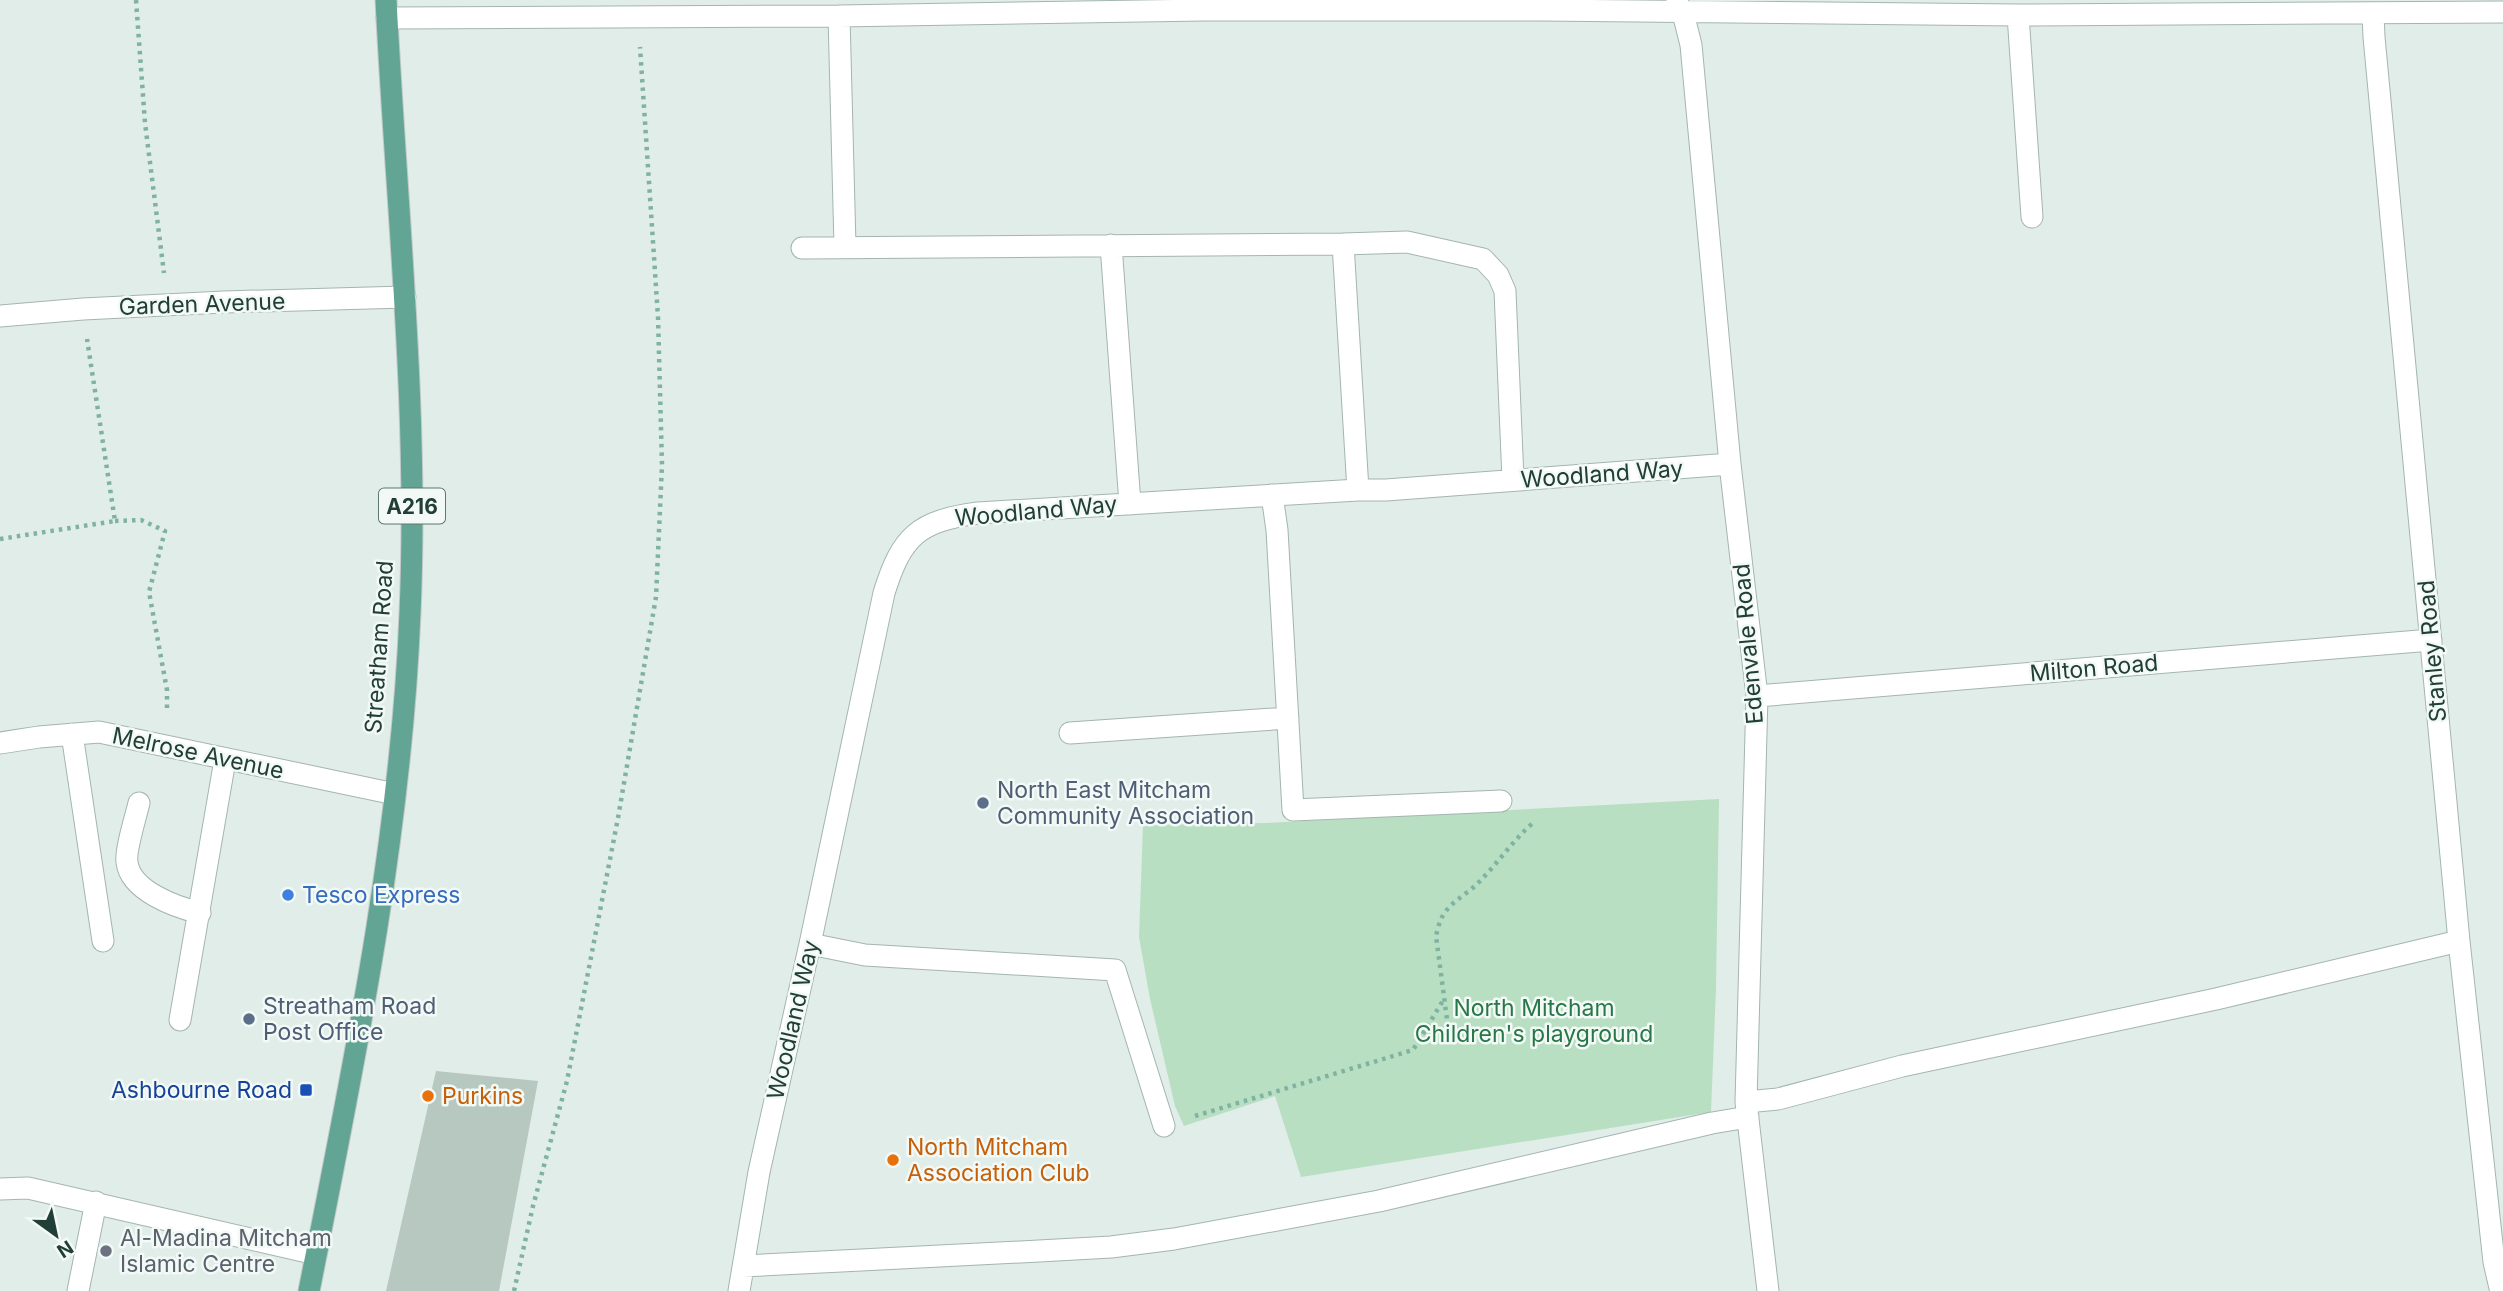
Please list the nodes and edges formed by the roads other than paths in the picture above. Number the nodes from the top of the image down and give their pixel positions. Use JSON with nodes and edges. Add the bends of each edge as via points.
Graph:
{"nodes":[{"id":1,"x":1680,"y":6,"type":"edge"},
{"id":2,"x":2398,"y":7,"type":"edge"},
{"id":3,"x":387,"y":9,"type":"edge"},
{"id":4,"x":2503,"y":12,"type":"edge"},
{"id":5,"x":2373,"y":14,"type":"junction"},
{"id":6,"x":2018,"y":15,"type":"junction"},
{"id":7,"x":839,"y":16,"type":"junction"},
{"id":8,"x":2032,"y":217,"type":"dead end"},
{"id":9,"x":1111,"y":244,"type":"junction"},
{"id":10,"x":1343,"y":244,"type":"junction"},
{"id":11,"x":845,"y":246,"type":"junction"},
{"id":12,"x":803,"y":248,"type":"dead end"},
{"id":13,"x":405,"y":297,"type":"junction"},
{"id":14,"x":0,"y":316,"type":"edge"},
{"id":15,"x":1730,"y":464,"type":"junction"},
{"id":16,"x":1513,"y":480,"type":"junction"},
{"id":17,"x":1358,"y":490,"type":"junction"},
{"id":18,"x":1272,"y":495,"type":"junction"},
{"id":19,"x":1130,"y":504,"type":"junction"},
{"id":20,"x":2431,"y":640,"type":"junction"},
{"id":21,"x":1757,"y":696,"type":"junction"},
{"id":22,"x":1288,"y":718,"type":"junction"},
{"id":23,"x":1070,"y":733,"type":"dead end"},
{"id":24,"x":72,"y":734,"type":"junction"},
{"id":25,"x":0,"y":743,"type":"edge"},
{"id":26,"x":225,"y":760,"type":"junction"},
{"id":27,"x":395,"y":794,"type":"junction"},
{"id":28,"x":1501,"y":801,"type":"dead end"},
{"id":29,"x":139,"y":803,"type":"dead end"},
{"id":30,"x":200,"y":913,"type":"junction"},
{"id":31,"x":103,"y":941,"type":"dead end"},
{"id":32,"x":2459,"y":941,"type":"junction"},
{"id":33,"x":810,"y":944,"type":"junction"},
{"id":34,"x":180,"y":1020,"type":"dead end"},
{"id":35,"x":1747,"y":1109,"type":"junction"},
{"id":36,"x":1164,"y":1126,"type":"road end"},
{"id":37,"x":0,"y":1189,"type":"edge"},
{"id":38,"x":96,"y":1202,"type":"junction"},
{"id":39,"x":316,"y":1254,"type":"junction"},
{"id":40,"x":743,"y":1266,"type":"junction"},
{"id":41,"x":2497,"y":1289,"type":"edge"},
{"id":42,"x":78,"y":1291,"type":"edge"},
{"id":43,"x":309,"y":1291,"type":"edge"},
{"id":44,"x":739,"y":1291,"type":"edge"},
{"id":45,"x":1768,"y":1291,"type":"edge"}],
"edges":[{"from":1,"to":6,"type":"street"},
{"from":1,"to":7,"type":"street"},
{"from":1,"to":15,"type":"street","name":"Edenvale Road","via":[[1691,45]]},
{"from":2,"to":4,"type":"street"},
{"from":2,"to":5,"type":"street"},
{"from":3,"to":7,"type":"street"},
{"from":3,"to":13,"type":"main road","name":"Streatham Road","number":"A216"},
{"from":5,"to":6,"type":"street"},
{"from":5,"to":20,"type":"street","name":"Stanley Road"},
{"from":6,"to":8,"type":"street"},
{"from":7,"to":11,"type":"street"},
{"from":9,"to":10,"type":"street"},
{"from":9,"to":11,"type":"street"},
{"from":9,"to":19,"type":"street"},
{"from":10,"to":16,"type":"street","via":[[1407,242],[1440,248],[1483,259],[1498,275],[1505,291]]},
{"from":10,"to":17,"type":"street"},
{"from":11,"to":12,"type":"street"},
{"from":13,"to":14,"type":"street","name":"Garden Avenue"},
{"from":13,"to":27,"type":"main road","name":"Streatham Road","number":"A216","via":[[413,485],[410,615]]},
{"from":15,"to":16,"type":"street","name":"Woodland Way"},
{"from":15,"to":21,"type":"street","name":"Edenvale Road"},
{"from":16,"to":17,"type":"street","name":"Woodland Way"},
{"from":17,"to":18,"type":"street","name":"Woodland Way"},
{"from":18,"to":19,"type":"street","name":"Woodland Way"},
{"from":18,"to":22,"type":"street"},
{"from":19,"to":33,"type":"street","name":"Woodland Way","via":[[947,517],[925,525],[904,547],[892,565],[884,593]]},
{"from":20,"to":21,"type":"street","name":"Milton Road"},
{"from":20,"to":32,"type":"street","name":"Stanley Road"},
{"from":21,"to":35,"type":"street","name":"Edenvale Road"},
{"from":22,"to":23,"type":"street"},
{"from":22,"to":28,"type":"street","via":[[1293,810]]},
{"from":24,"to":25,"type":"street","name":"Melrose Avenue"},
{"from":24,"to":26,"type":"street","name":"Melrose Avenue","via":[[99,733]]},
{"from":24,"to":31,"type":"street"},
{"from":26,"to":27,"type":"street","name":"Melrose Avenue"},
{"from":26,"to":30,"type":"street"},
{"from":27,"to":39,"type":"main road","name":"Streatham Road","number":"A216"},
{"from":29,"to":30,"type":"street","via":[[127,862],[133,874],[154,895]]},
{"from":30,"to":34,"type":"street"},
{"from":32,"to":35,"type":"street","via":[[1902,1066]]},
{"from":32,"to":41,"type":"street","name":"Stanley Road"},
{"from":33,"to":36,"type":"street","via":[[865,955],[1115,970]]},
{"from":33,"to":40,"type":"street","name":"Woodland Way"},
{"from":35,"to":40,"type":"street","via":[[1686,1129],[1378,1201],[1174,1239],[1063,1250]]},
{"from":35,"to":45,"type":"street","name":"Edenvale Road"},
{"from":37,"to":38,"type":"street","via":[[27,1188]]},
{"from":38,"to":39,"type":"street"},
{"from":38,"to":42,"type":"street"},
{"from":39,"to":43,"type":"main road","name":"Streatham Road","number":"A216"},
{"from":40,"to":44,"type":"street","name":"Woodland Way"}]}
